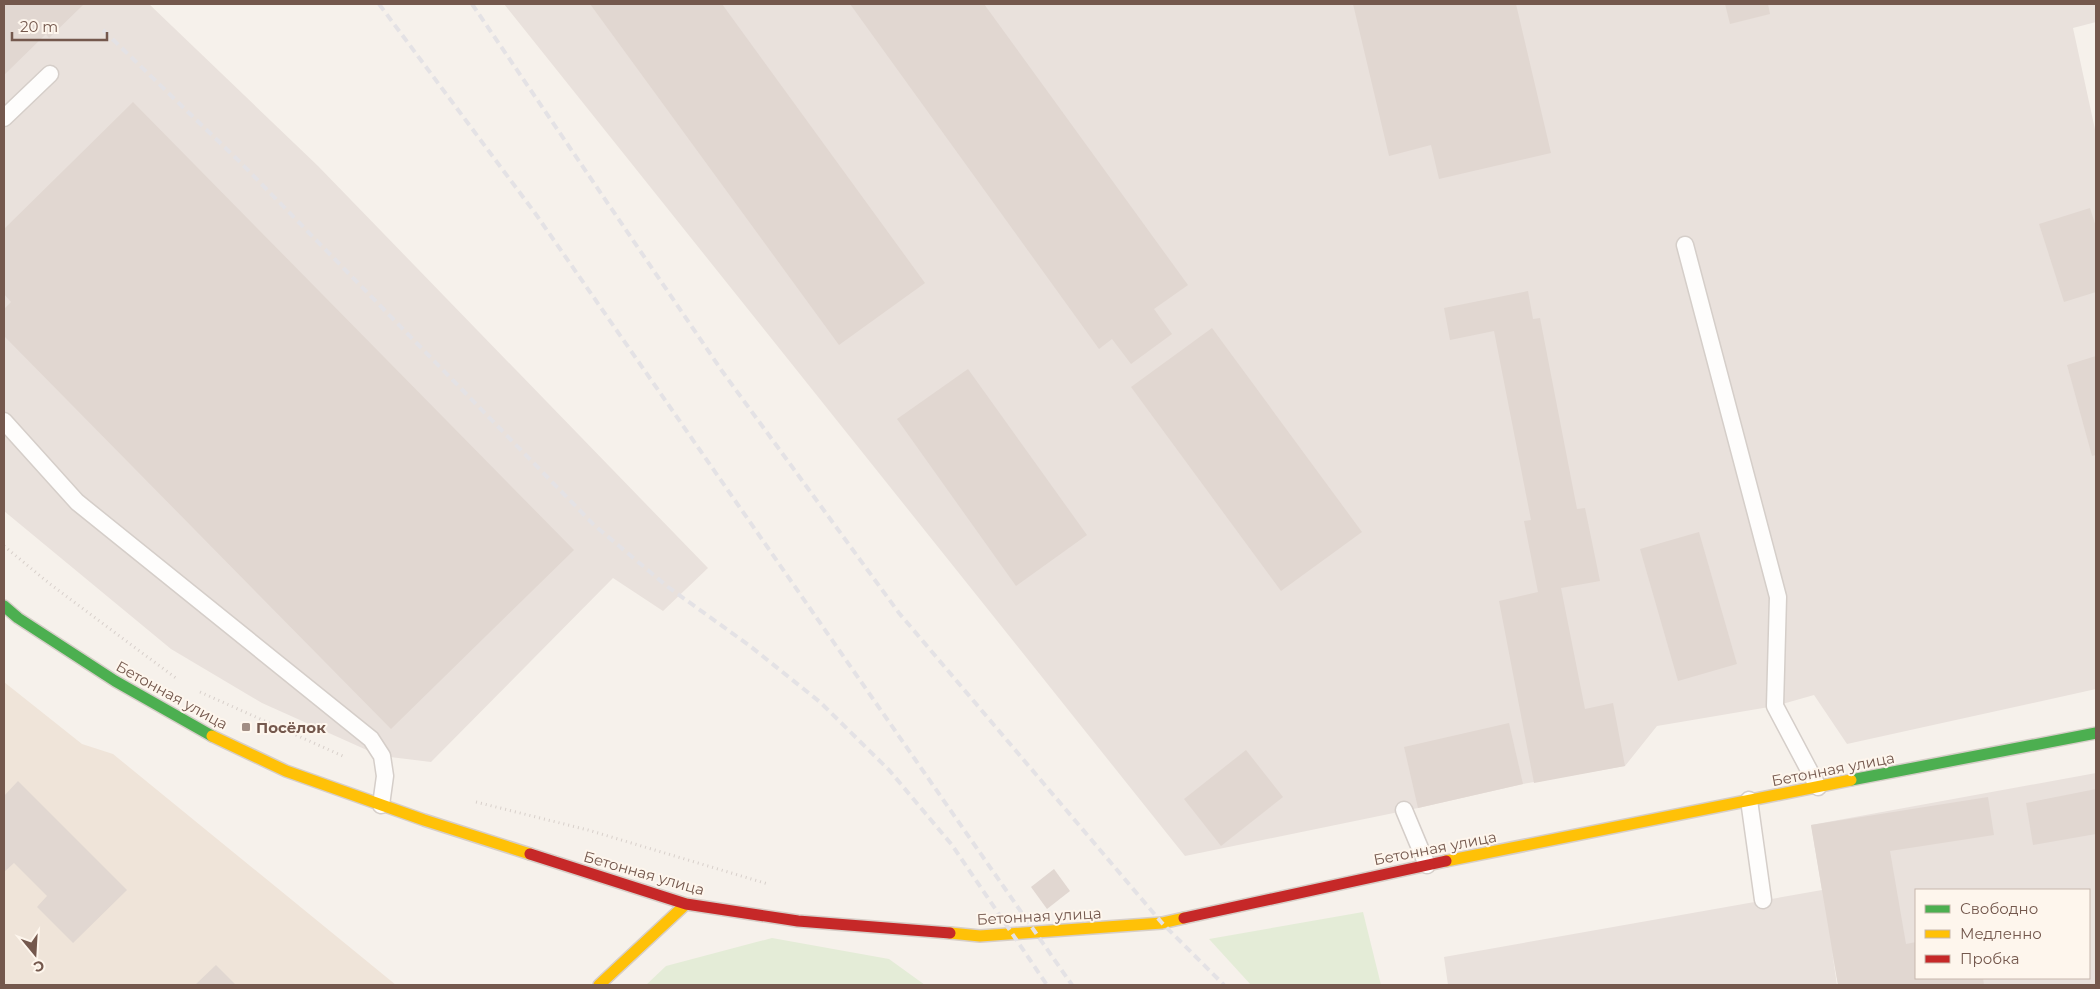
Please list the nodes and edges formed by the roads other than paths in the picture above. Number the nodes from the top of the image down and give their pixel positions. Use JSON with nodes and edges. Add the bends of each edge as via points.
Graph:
{"nodes":[{"id":1,"x":50,"y":74,"type":"dead end"},
{"id":2,"x":4,"y":118,"type":"edge"},
{"id":3,"x":1685,"y":245,"type":"dead end"},
{"id":4,"x":4,"y":421,"type":"edge"},
{"id":5,"x":4,"y":606,"type":"edge"},
{"id":6,"x":2096,"y":733,"type":"edge"},
{"id":7,"x":1818,"y":787,"type":"junction"},
{"id":8,"x":1749,"y":800,"type":"junction"},
{"id":9,"x":381,"y":805,"type":"junction"},
{"id":10,"x":1404,"y":810,"type":"dead end"},
{"id":11,"x":1427,"y":865,"type":"junction"},
{"id":12,"x":1763,"y":900,"type":"dead end"},
{"id":13,"x":686,"y":904,"type":"junction"},
{"id":14,"x":599,"y":985,"type":"edge"}],
"edges":[{"from":1,"to":2,"type":"lane"},
{"from":3,"to":7,"type":"lane","via":[[1778,596],[1775,706]]},
{"from":4,"to":9,"type":"lane","via":[[77,502],[370,739],[382,756],[384,766]]},
{"from":5,"to":9,"type":"street","name":"Бетонная улица","via":[[115,681],[202,731],[286,771]]},
{"from":6,"to":7,"type":"street","name":"Бетонная улица"},
{"from":7,"to":8,"type":"street","name":"Бетонная улица"},
{"from":8,"to":11,"type":"street","name":"Бетонная улица"},
{"from":8,"to":12,"type":"lane"},
{"from":9,"to":13,"type":"street","name":"Бетонная улица"},
{"from":10,"to":11,"type":"lane"},
{"from":11,"to":13,"type":"street","name":"Бетонная улица","via":[[1162,922],[1014,935],[980,936],[798,921]]},
{"from":13,"to":14,"type":"street"}]}
